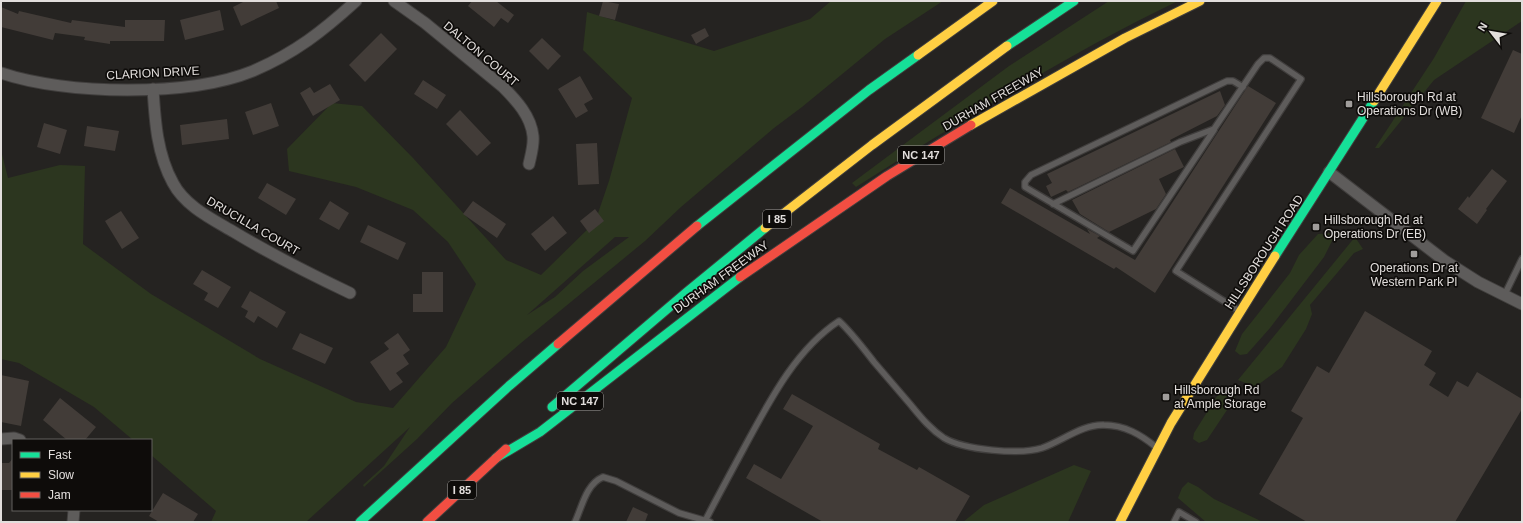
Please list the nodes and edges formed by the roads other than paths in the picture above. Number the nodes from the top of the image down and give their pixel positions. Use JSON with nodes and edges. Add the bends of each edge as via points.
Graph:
{"nodes":[{"id":1,"x":356,"y":1,"type":"edge"},
{"id":2,"x":394,"y":1,"type":"edge"},
{"id":3,"x":993,"y":1,"type":"edge"},
{"id":4,"x":1074,"y":1,"type":"edge"},
{"id":5,"x":1200,"y":1,"type":"edge"},
{"id":6,"x":1437,"y":1,"type":"edge"},
{"id":7,"x":1,"y":73,"type":"edge"},
{"id":8,"x":1243,"y":87,"type":"junction"},
{"id":9,"x":153,"y":88,"type":"junction"},
{"id":10,"x":1214,"y":129,"type":"junction"},
{"id":11,"x":529,"y":164,"type":"dead end"},
{"id":12,"x":1329,"y":172,"type":"junction"},
{"id":13,"x":1053,"y":204,"type":"junction"},
{"id":14,"x":1522,"y":259,"type":"edge"},
{"id":15,"x":350,"y":294,"type":"dead end"},
{"id":16,"x":1504,"y":296,"type":"junction"},
{"id":17,"x":1522,"y":304,"type":"edge"},
{"id":18,"x":1240,"y":311,"type":"junction"},
{"id":19,"x":546,"y":412,"type":"dead end"},
{"id":20,"x":530,"y":428,"type":"dead end"},
{"id":21,"x":1,"y":439,"type":"edge"},
{"id":22,"x":17,"y":439,"type":"edge"},
{"id":23,"x":1158,"y":448,"type":"junction"},
{"id":24,"x":496,"y":458,"type":"junction"},
{"id":25,"x":74,"y":511,"type":"edge"},
{"id":26,"x":708,"y":521,"type":"edge"},
{"id":27,"x":73,"y":522,"type":"edge"},
{"id":28,"x":360,"y":522,"type":"edge"},
{"id":29,"x":427,"y":522,"type":"edge"},
{"id":30,"x":575,"y":522,"type":"edge"},
{"id":31,"x":1120,"y":522,"type":"edge"},
{"id":32,"x":1174,"y":522,"type":"edge"},
{"id":33,"x":1196,"y":522,"type":"edge"}],
"edges":[{"from":1,"to":9,"type":"street","name":"CLARION DRIVE","via":[[299,48],[243,75],[181,87]]},
{"from":2,"to":11,"type":"street","name":"DALTON COURT","via":[[503,86],[514,98],[528,119],[534,137]]},
{"from":3,"to":28,"type":"main road","via":[[857,99],[686,235],[509,386]]},
{"from":4,"to":19,"type":"main road","number":"I 85","via":[[970,72],[825,181],[697,284]]},
{"from":5,"to":24,"type":"main road","name":"DURHAM FREEWAY","number":"NC 147","via":[[1125,38],[966,128],[888,176],[713,297],[540,432]]},
{"from":6,"to":12,"type":"main road","name":"HILLSBOROUGH ROAD"},
{"from":7,"to":9,"type":"street","name":"CLARION DRIVE","via":[[27,80],[105,90]]},
{"from":8,"to":10,"type":"lane"},
{"from":8,"to":13,"type":"lane","via":[[1233,81],[1227,81],[1032,175],[1025,182],[1025,187]]},
{"from":8,"to":18,"type":"lane","via":[[1264,58],[1270,58],[1301,78],[1176,270]]},
{"from":9,"to":15,"type":"street","name":"DRUCILLA COURT","via":[[157,137],[172,183],[181,196],[213,220],[261,248]]},
{"from":10,"to":13,"type":"lane","via":[[1180,142]]},
{"from":10,"to":13,"type":"lane","via":[[1133,251]]},
{"from":12,"to":16,"type":"street","via":[[1445,260]]},
{"from":12,"to":18,"type":"main road","name":"HILLSBOROUGH ROAD"},
{"from":14,"to":16,"type":"lane"},
{"from":16,"to":17,"type":"street"},
{"from":18,"to":23,"type":"main road","name":"HILLSBOROUGH ROAD"},
{"from":20,"to":24,"type":"main road","number":"I 85"},
{"from":21,"to":22,"type":"street"},
{"from":23,"to":26,"type":"lane","via":[[1138,433],[1119,426],[1103,424],[1086,428],[1041,448],[1022,452],[968,447],[945,438],[927,424],[839,321],[820,334],[784,380],[720,491]]},
{"from":23,"to":31,"type":"main road","name":"HILLSBOROUGH ROAD"},
{"from":24,"to":29,"type":"main road","number":"I 85"},
{"from":25,"to":27,"type":"street"},
{"from":26,"to":30,"type":"lane","via":[[679,513],[603,477],[590,488]]},
{"from":32,"to":33,"type":"lane","via":[[1179,512]]}]}
